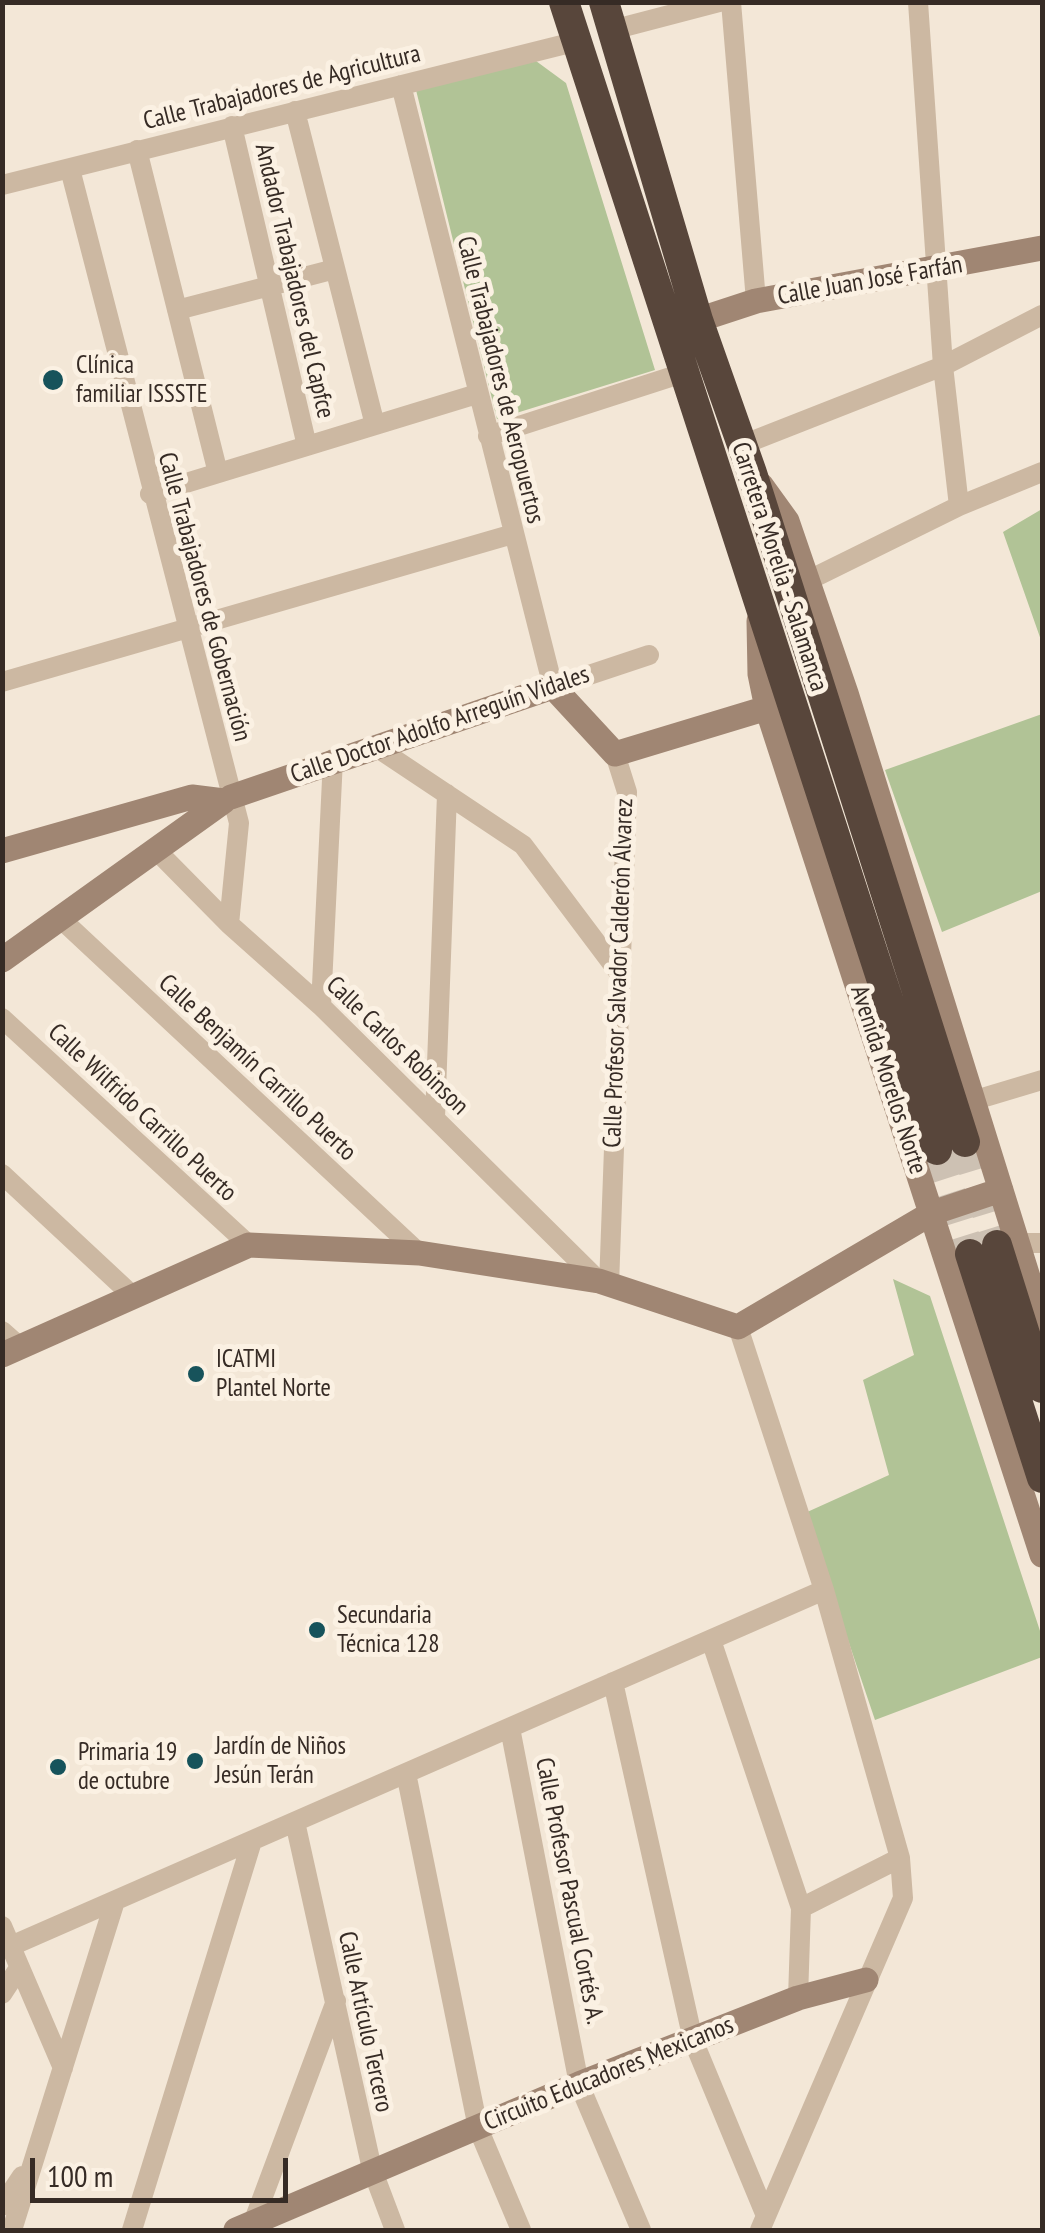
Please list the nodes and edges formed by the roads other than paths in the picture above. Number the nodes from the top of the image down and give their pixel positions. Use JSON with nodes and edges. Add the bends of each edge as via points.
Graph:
{"nodes":[{"id":1,"x":564,"y":2,"type":"edge"},
{"id":2,"x":719,"y":2,"type":"edge"},
{"id":3,"x":731,"y":2,"type":"edge"},
{"id":4,"x":918,"y":2,"type":"edge"},
{"id":5,"x":608,"y":16,"type":"edge"},
{"id":6,"x":574,"y":42,"type":"junction"},
{"id":7,"x":401,"y":84,"type":"junction"},
{"id":8,"x":294,"y":111,"type":"junction"},
{"id":9,"x":232,"y":126,"type":"junction"},
{"id":10,"x":137,"y":150,"type":"junction"},
{"id":11,"x":70,"y":169,"type":"junction"},
{"id":12,"x":2,"y":184,"type":"edge"},
{"id":13,"x":1042,"y":248,"type":"edge"},
{"id":14,"x":335,"y":269,"type":"junction"},
{"id":15,"x":937,"y":269,"type":"junction"},
{"id":16,"x":269,"y":286,"type":"junction"},
{"id":17,"x":756,"y":302,"type":"junction"},
{"id":18,"x":177,"y":310,"type":"junction"},
{"id":19,"x":1042,"y":315,"type":"edge"},
{"id":20,"x":698,"y":320,"type":"junction"},
{"id":21,"x":943,"y":366,"type":"junction"},
{"id":22,"x":684,"y":373,"type":"junction"},
{"id":23,"x":477,"y":394,"type":"junction"},
{"id":24,"x":374,"y":426,"type":"junction"},
{"id":25,"x":488,"y":436,"type":"junction"},
{"id":26,"x":306,"y":446,"type":"junction"},
{"id":27,"x":747,"y":459,"type":"junction"},
{"id":28,"x":1042,"y":472,"type":"edge"},
{"id":29,"x":218,"y":474,"type":"junction"},
{"id":30,"x":150,"y":494,"type":"junction"},
{"id":31,"x":959,"y":506,"type":"junction"},
{"id":32,"x":513,"y":534,"type":"junction"},
{"id":33,"x":807,"y":580,"type":"junction"},
{"id":34,"x":758,"y":601,"type":"junction"},
{"id":35,"x":187,"y":629,"type":"junction"},
{"id":36,"x":649,"y":655,"type":"dead end"},
{"id":37,"x":2,"y":682,"type":"edge"},
{"id":38,"x":553,"y":687,"type":"junction"},
{"id":39,"x":767,"y":708,"type":"junction"},
{"id":40,"x":376,"y":747,"type":"junction"},
{"id":41,"x":615,"y":754,"type":"junction"},
{"id":42,"x":333,"y":760,"type":"junction"},
{"id":43,"x":447,"y":794,"type":"junction"},
{"id":44,"x":227,"y":799,"type":"junction"},
{"id":45,"x":156,"y":850,"type":"junction"},
{"id":46,"x":2,"y":851,"type":"edge"},
{"id":47,"x":61,"y":919,"type":"junction"},
{"id":48,"x":228,"y":924,"type":"junction"},
{"id":49,"x":2,"y":960,"type":"edge"},
{"id":50,"x":620,"y":974,"type":"junction"},
{"id":51,"x":322,"y":1006,"type":"junction"},
{"id":52,"x":2,"y":1018,"type":"edge"},
{"id":53,"x":1042,"y":1080,"type":"edge"},
{"id":54,"x":972,"y":1101,"type":"junction"},
{"id":55,"x":435,"y":1118,"type":"junction"},
{"id":56,"x":2,"y":1174,"type":"edge"},
{"id":57,"x":1001,"y":1190,"type":"junction"},
{"id":58,"x":932,"y":1213,"type":"junction"},
{"id":59,"x":889,"y":1238,"type":"junction"},
{"id":60,"x":249,"y":1244,"type":"junction"},
{"id":61,"x":995,"y":1249,"type":"edge"},
{"id":62,"x":418,"y":1253,"type":"junction"},
{"id":63,"x":604,"y":1283,"type":"junction"},
{"id":64,"x":134,"y":1297,"type":"junction"},
{"id":65,"x":1042,"y":1322,"type":"edge"},
{"id":66,"x":738,"y":1327,"type":"junction"},
{"id":67,"x":8,"y":1345,"type":"edge"},
{"id":68,"x":1042,"y":1388,"type":"edge"},
{"id":69,"x":1042,"y":1478,"type":"edge"},
{"id":70,"x":1042,"y":1555,"type":"edge"},
{"id":71,"x":824,"y":1590,"type":"junction"},
{"id":72,"x":710,"y":1640,"type":"junction"},
{"id":73,"x":613,"y":1682,"type":"junction"},
{"id":74,"x":510,"y":1728,"type":"junction"},
{"id":75,"x":406,"y":1773,"type":"junction"},
{"id":76,"x":295,"y":1822,"type":"junction"},
{"id":77,"x":252,"y":1841,"type":"junction"},
{"id":78,"x":900,"y":1858,"type":"junction"},
{"id":79,"x":115,"y":1901,"type":"junction"},
{"id":80,"x":801,"y":1908,"type":"junction"},
{"id":81,"x":2,"y":1926,"type":"edge"},
{"id":82,"x":11,"y":1946,"type":"junction"},
{"id":83,"x":19,"y":1968,"type":"junction"},
{"id":84,"x":866,"y":1980,"type":"junction"},
{"id":85,"x":2,"y":1994,"type":"edge"},
{"id":86,"x":798,"y":1998,"type":"junction"},
{"id":87,"x":336,"y":2001,"type":"junction"},
{"id":88,"x":693,"y":2040,"type":"junction"},
{"id":89,"x":63,"y":2068,"type":"junction"},
{"id":90,"x":579,"y":2084,"type":"junction"},
{"id":91,"x":478,"y":2128,"type":"junction"},
{"id":92,"x":36,"y":2154,"type":"junction"},
{"id":93,"x":373,"y":2172,"type":"junction"},
{"id":94,"x":2,"y":2206,"type":"edge"},
{"id":95,"x":763,"y":2223,"type":"edge"},
{"id":96,"x":244,"y":2227,"type":"edge"},
{"id":97,"x":12,"y":2230,"type":"edge"},
{"id":98,"x":132,"y":2230,"type":"edge"},
{"id":99,"x":395,"y":2230,"type":"edge"},
{"id":100,"x":521,"y":2230,"type":"edge"},
{"id":101,"x":641,"y":2230,"type":"edge"}],
"edges":[{"from":1,"to":6,"type":"highway","name":"Carretera Morelia - Salamanca"},
{"from":2,"to":5,"type":"street"},
{"from":3,"to":17,"type":"street"},
{"from":4,"to":15,"type":"street"},
{"from":5,"to":20,"type":"highway","name":"Carretera Morelia - Salamanca"},
{"from":6,"to":7,"type":"street","name":"Calle Trabajadores de Agricultura"},
{"from":6,"to":22,"type":"highway","name":"Carretera Morelia - Salamanca"},
{"from":7,"to":8,"type":"street","name":"Calle Trabajadores de Agricultura"},
{"from":7,"to":23,"type":"street","name":"Calle Trabajadores de Aeropuertos"},
{"from":8,"to":9,"type":"street","name":"Calle Trabajadores de Agricultura"},
{"from":8,"to":14,"type":"street","name":"Andador Trabajadores del Capfce"},
{"from":9,"to":10,"type":"street","name":"Calle Trabajadores de Agricultura"},
{"from":9,"to":16,"type":"street","name":"Andador Trabajadores del Capfce"},
{"from":10,"to":11,"type":"street","name":"Calle Trabajadores de Agricultura"},
{"from":10,"to":18,"type":"street"},
{"from":11,"to":12,"type":"street","name":"Calle Trabajadores de Agricultura"},
{"from":11,"to":30,"type":"street","name":"Calle Trabajadores de Gobernación"},
{"from":13,"to":15,"type":"street","name":"Calle Juan José Farfán"},
{"from":14,"to":16,"type":"street"},
{"from":14,"to":24,"type":"street","name":"Andador Trabajadores del Capfce"},
{"from":15,"to":17,"type":"street","name":"Calle Juan José Farfán"},
{"from":15,"to":21,"type":"street"},
{"from":16,"to":18,"type":"street"},
{"from":16,"to":26,"type":"street","name":"Andador Trabajadores del Capfce"},
{"from":17,"to":20,"type":"street","name":"Calle Juan José Farfán"},
{"from":18,"to":29,"type":"street"},
{"from":19,"to":21,"type":"street"},
{"from":20,"to":27,"type":"highway","name":"Carretera Morelia - Salamanca"},
{"from":21,"to":27,"type":"street"},
{"from":21,"to":31,"type":"street"},
{"from":22,"to":25,"type":"street"},
{"from":22,"to":34,"type":"highway","name":"Carretera Morelia - Salamanca"},
{"from":23,"to":24,"type":"street"},
{"from":23,"to":25,"type":"street","name":"Calle Trabajadores de Aeropuertos"},
{"from":24,"to":26,"type":"street"},
{"from":25,"to":32,"type":"street","name":"Calle Trabajadores de Aeropuertos"},
{"from":26,"to":29,"type":"street"},
{"from":27,"to":33,"type":"street","name":"Avenida Morelos Norte","via":[[787,521]]},
{"from":27,"to":34,"type":"highway","name":"Carretera Morelia - Salamanca","via":[[951,1146]]},
{"from":28,"to":31,"type":"street"},
{"from":29,"to":30,"type":"street"},
{"from":30,"to":35,"type":"street","name":"Calle Trabajadores de Gobernación"},
{"from":31,"to":33,"type":"street"},
{"from":32,"to":35,"type":"street"},
{"from":32,"to":38,"type":"street","name":"Calle Trabajadores de Aeropuertos"},
{"from":33,"to":54,"type":"street","name":"Avenida Morelos Norte"},
{"from":34,"to":39,"type":"street","name":"Avenida Morelos Norte"},
{"from":35,"to":37,"type":"street"},
{"from":35,"to":44,"type":"street","name":"Calle Trabajadores de Gobernación"},
{"from":36,"to":38,"type":"street","name":"Calle Doctor Adolfo Arreguín Vidales"},
{"from":38,"to":40,"type":"street","name":"Calle Doctor Adolfo Arreguín Vidales"},
{"from":38,"to":41,"type":"street","name":"Calle Profesor Salvador Calderón Álvarez"},
{"from":39,"to":41,"type":"street"},
{"from":39,"to":58,"type":"street","name":"Avenida Morelos Norte"},
{"from":40,"to":42,"type":"street","name":"Calle Doctor Adolfo Arreguín Vidales"},
{"from":40,"to":43,"type":"street"},
{"from":41,"to":50,"type":"street","name":"Calle Profesor Salvador Calderón Álvarez","via":[[627,792]]},
{"from":42,"to":44,"type":"street","name":"Calle Doctor Adolfo Arreguín Vidales"},
{"from":42,"to":51,"type":"street"},
{"from":43,"to":50,"type":"street","via":[[523,845]]},
{"from":43,"to":55,"type":"street"},
{"from":44,"to":45,"type":"street"},
{"from":44,"to":46,"type":"street","via":[[192,798]]},
{"from":44,"to":48,"type":"street","name":"Calle Trabajadores de Gobernación","via":[[240,841]]},
{"from":45,"to":47,"type":"street"},
{"from":45,"to":48,"type":"street","name":"Calle Carlos Robinson"},
{"from":47,"to":49,"type":"street"},
{"from":47,"to":62,"type":"street","name":"Calle Benjamín Carrillo Puerto"},
{"from":48,"to":51,"type":"street","name":"Calle Carlos Robinson"},
{"from":50,"to":63,"type":"street","name":"Calle Profesor Salvador Calderón Álvarez"},
{"from":51,"to":55,"type":"street","name":"Calle Carlos Robinson"},
{"from":52,"to":60,"type":"street","name":"Calle Wilfrido Carrillo Puerto"},
{"from":53,"to":54,"type":"street"},
{"from":54,"to":57,"type":"street","name":"Avenida Morelos Norte"},
{"from":55,"to":63,"type":"street","name":"Calle Carlos Robinson"},
{"from":56,"to":64,"type":"street"},
{"from":57,"to":58,"type":"street"},
{"from":57,"to":61,"type":"street","name":"Avenida Morelos Norte"},
{"from":58,"to":59,"type":"street"},
{"from":58,"to":61,"type":"street","name":"Avenida Morelos Norte"},
{"from":59,"to":61,"type":"street"},
{"from":59,"to":66,"type":"street"},
{"from":60,"to":62,"type":"street"},
{"from":60,"to":64,"type":"street"},
{"from":61,"to":65,"type":"street","name":"Avenida Morelos Norte"},
{"from":61,"to":68,"type":"highway"},
{"from":61,"to":69,"type":"highway"},
{"from":61,"to":70,"type":"street","name":"Avenida Morelos Norte"},
{"from":62,"to":63,"type":"street"},
{"from":63,"to":66,"type":"street"},
{"from":64,"to":67,"type":"street"},
{"from":66,"to":71,"type":"street"},
{"from":71,"to":72,"type":"street"},
{"from":71,"to":78,"type":"street"},
{"from":72,"to":73,"type":"street"},
{"from":72,"to":80,"type":"street"},
{"from":73,"to":74,"type":"street"},
{"from":73,"to":88,"type":"street"},
{"from":74,"to":75,"type":"street"},
{"from":74,"to":90,"type":"street","name":"Calle Profesor Pascual Cortés A."},
{"from":75,"to":76,"type":"street"},
{"from":75,"to":91,"type":"street"},
{"from":76,"to":77,"type":"street"},
{"from":76,"to":87,"type":"street","name":"Calle Artículo Tercero"},
{"from":77,"to":79,"type":"street"},
{"from":77,"to":98,"type":"street"},
{"from":78,"to":80,"type":"street"},
{"from":78,"to":84,"type":"street","via":[[903,1898]]},
{"from":79,"to":82,"type":"street"},
{"from":79,"to":89,"type":"street"},
{"from":80,"to":86,"type":"street"},
{"from":81,"to":82,"type":"street"},
{"from":82,"to":83,"type":"street"},
{"from":83,"to":85,"type":"street"},
{"from":83,"to":89,"type":"street"},
{"from":84,"to":86,"type":"street","name":"Circuito Educadores Mexicanos"},
{"from":84,"to":95,"type":"street"},
{"from":86,"to":88,"type":"street","name":"Circuito Educadores Mexicanos"},
{"from":87,"to":93,"type":"street","name":"Calle Artículo Tercero"},
{"from":87,"to":96,"type":"street"},
{"from":88,"to":90,"type":"street","name":"Circuito Educadores Mexicanos"},
{"from":88,"to":95,"type":"street"},
{"from":89,"to":92,"type":"street"},
{"from":90,"to":91,"type":"street","name":"Circuito Educadores Mexicanos"},
{"from":90,"to":101,"type":"street","name":"Calle Profesor Pascual Cortés A."},
{"from":91,"to":93,"type":"street","name":"Circuito Educadores Mexicanos"},
{"from":91,"to":100,"type":"street"},
{"from":92,"to":94,"type":"street"},
{"from":92,"to":97,"type":"street"},
{"from":93,"to":96,"type":"street","name":"Circuito Educadores Mexicanos"},
{"from":93,"to":99,"type":"street","name":"Calle Artículo Tercero"}]}
